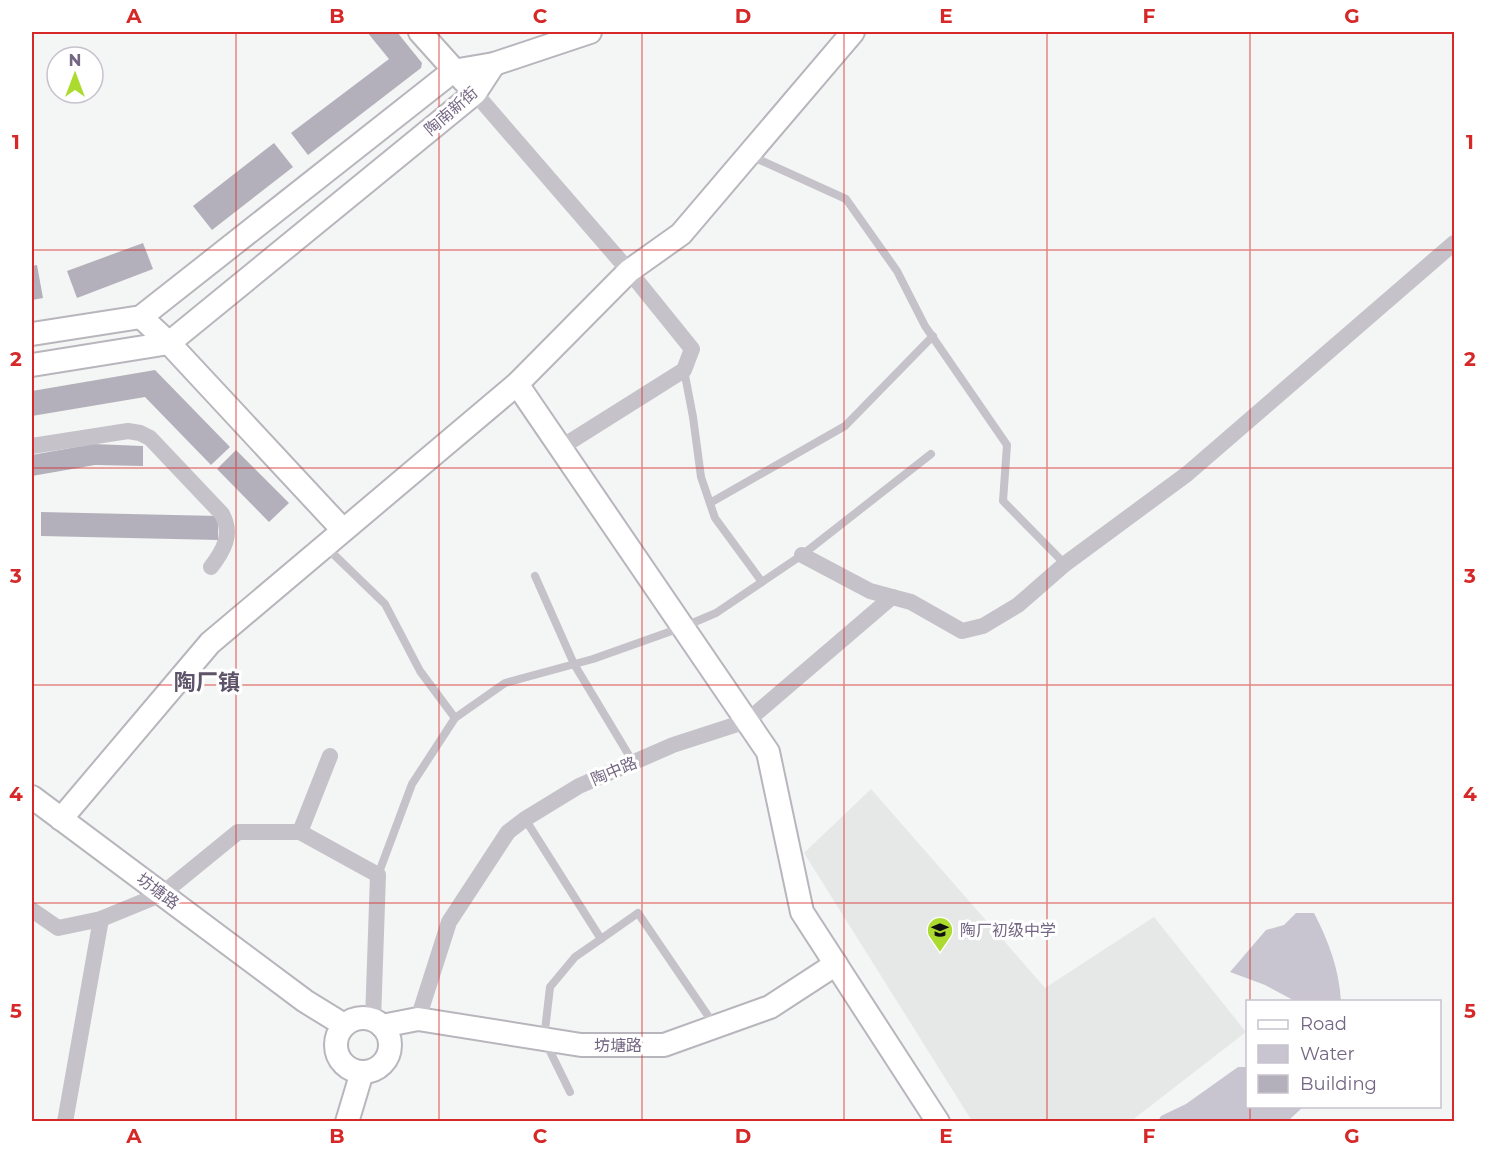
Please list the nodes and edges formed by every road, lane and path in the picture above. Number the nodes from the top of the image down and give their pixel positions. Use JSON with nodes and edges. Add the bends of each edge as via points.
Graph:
{"nodes":[{"id":1,"x":420,"y":32,"type":"edge"},
{"id":2,"x":590,"y":32,"type":"edge"},
{"id":3,"x":853,"y":32,"type":"edge"},
{"id":4,"x":494,"y":64,"type":"junction"},
{"id":5,"x":453,"y":71,"type":"junction"},
{"id":6,"x":475,"y":93,"type":"junction"},
{"id":7,"x":748,"y":155,"type":"junction"},
{"id":8,"x":1455,"y":243,"type":"edge"},
{"id":9,"x":629,"y":271,"type":"junction"},
{"id":10,"x":141,"y":317,"type":"junction"},
{"id":11,"x":32,"y":334,"type":"edge"},
{"id":12,"x":933,"y":336,"type":"junction"},
{"id":13,"x":169,"y":343,"type":"junction"},
{"id":14,"x":32,"y":365,"type":"edge"},
{"id":15,"x":684,"y":370,"type":"junction"},
{"id":16,"x":517,"y":384,"type":"junction"},
{"id":17,"x":32,"y":446,"type":"edge"},
{"id":18,"x":560,"y":448,"type":"junction"},
{"id":19,"x":931,"y":454,"type":"dead end"},
{"id":20,"x":710,"y":503,"type":"junction"},
{"id":21,"x":343,"y":530,"type":"junction"},
{"id":22,"x":325,"y":545,"type":"junction"},
{"id":23,"x":802,"y":555,"type":"junction"},
{"id":24,"x":1065,"y":564,"type":"junction"},
{"id":25,"x":211,"y":567,"type":"dead end"},
{"id":26,"x":535,"y":576,"type":"dead end"},
{"id":27,"x":762,"y":582,"type":"junction"},
{"id":28,"x":892,"y":597,"type":"junction"},
{"id":29,"x":683,"y":627,"type":"junction"},
{"id":30,"x":574,"y":664,"type":"junction"},
{"id":31,"x":455,"y":718,"type":"junction"},
{"id":32,"x":747,"y":721,"type":"junction"},
{"id":33,"x":330,"y":756,"type":"dead end"},
{"id":34,"x":633,"y":762,"type":"junction"},
{"id":35,"x":32,"y":797,"type":"edge"},
{"id":36,"x":61,"y":819,"type":"junction"},
{"id":37,"x":525,"y":819,"type":"junction"},
{"id":38,"x":300,"y":832,"type":"junction"},
{"id":39,"x":378,"y":875,"type":"junction"},
{"id":40,"x":162,"y":894,"type":"junction"},
{"id":41,"x":32,"y":909,"type":"edge"},
{"id":42,"x":101,"y":919,"type":"junction"},
{"id":43,"x":601,"y":939,"type":"junction"},
{"id":44,"x":836,"y":964,"type":"junction"},
{"id":45,"x":418,"y":1020,"type":"junction"},
{"id":46,"x":378,"y":1023,"type":"junction"},
{"id":47,"x":344,"y":1025,"type":"junction"},
{"id":48,"x":715,"y":1027,"type":"junction"},
{"id":49,"x":544,"y":1039,"type":"junction"},
{"id":50,"x":362,"y":1072,"type":"junction"},
{"id":51,"x":570,"y":1092,"type":"dead end"},
{"id":52,"x":65,"y":1122,"type":"edge"},
{"id":53,"x":346,"y":1122,"type":"edge"},
{"id":54,"x":938,"y":1122,"type":"edge"}],
"edges":[{"from":1,"to":5,"type":"street"},
{"from":2,"to":4,"type":"street"},
{"from":3,"to":7,"type":"street"},
{"from":4,"to":5,"type":"street","name":"陶南新街"},
{"from":4,"to":6,"type":"street","name":"陶南新街"},
{"from":5,"to":6,"type":"street"},
{"from":5,"to":10,"type":"street","name":"陶南新街"},
{"from":6,"to":9,"type":"street"},
{"from":6,"to":13,"type":"street","name":"陶南新街"},
{"from":7,"to":9,"type":"street","via":[[681,234]]},
{"from":7,"to":12,"type":"lane","via":[[846,199],[897,271]]},
{"from":8,"to":24,"type":"street","via":[[1187,474]]},
{"from":9,"to":15,"type":"street","via":[[692,350]]},
{"from":9,"to":16,"type":"street"},
{"from":10,"to":11,"type":"street","name":"陶南新街"},
{"from":10,"to":13,"type":"street"},
{"from":12,"to":20,"type":"lane","via":[[845,426]]},
{"from":12,"to":24,"type":"lane","via":[[1007,445],[1004,501]]},
{"from":13,"to":14,"type":"street"},
{"from":13,"to":21,"type":"street"},
{"from":15,"to":18,"type":"street"},
{"from":15,"to":20,"type":"lane","via":[[701,477]]},
{"from":16,"to":18,"type":"street"},
{"from":16,"to":21,"type":"street"},
{"from":17,"to":25,"type":"street","via":[[128,431],[150,438],[226,521],[226,543]]},
{"from":18,"to":29,"type":"street"},
{"from":19,"to":23,"type":"lane"},
{"from":20,"to":27,"type":"lane","via":[[715,519]]},
{"from":21,"to":22,"type":"street"},
{"from":22,"to":31,"type":"lane","via":[[385,604],[420,671]]},
{"from":22,"to":36,"type":"street","via":[[210,643]]},
{"from":23,"to":27,"type":"lane"},
{"from":23,"to":28,"type":"street","via":[[870,591]]},
{"from":24,"to":28,"type":"street","via":[[1018,605],[983,626],[962,631],[911,602]]},
{"from":26,"to":30,"type":"lane"},
{"from":27,"to":29,"type":"lane","via":[[716,613]]},
{"from":28,"to":32,"type":"street","name":"陶中路"},
{"from":29,"to":30,"type":"lane"},
{"from":29,"to":32,"type":"street"},
{"from":30,"to":31,"type":"lane","via":[[505,683]]},
{"from":30,"to":34,"type":"lane"},
{"from":31,"to":39,"type":"lane","via":[[412,784]]},
{"from":32,"to":34,"type":"street","name":"陶中路"},
{"from":32,"to":44,"type":"street","via":[[768,752],[802,912]]},
{"from":33,"to":38,"type":"street"},
{"from":34,"to":37,"type":"street","name":"陶中路","via":[[579,786]]},
{"from":35,"to":36,"type":"street","name":"坊塘路"},
{"from":36,"to":40,"type":"street","name":"坊塘路"},
{"from":37,"to":43,"type":"lane"},
{"from":37,"to":45,"type":"street","name":"陶中路","via":[[508,832],[448,922]]},
{"from":38,"to":39,"type":"street"},
{"from":38,"to":40,"type":"street","via":[[238,832]]},
{"from":39,"to":46,"type":"street"},
{"from":40,"to":42,"type":"street"},
{"from":40,"to":47,"type":"street","name":"坊塘路","via":[[305,1001]]},
{"from":41,"to":42,"type":"street","via":[[58,927]]},
{"from":42,"to":52,"type":"street"},
{"from":43,"to":48,"type":"lane","via":[[638,913]]},
{"from":43,"to":49,"type":"lane","via":[[575,957],[550,987]]},
{"from":44,"to":48,"type":"street","name":"坊塘路","via":[[770,1007]]},
{"from":44,"to":54,"type":"street"},
{"from":45,"to":46,"type":"street","name":"坊塘路"},
{"from":45,"to":49,"type":"street","name":"坊塘路"},
{"from":46,"to":47,"type":"street","via":[[363,1017]]},
{"from":46,"to":50,"type":"street","via":[[388,1035],[388,1055],[373,1070]]},
{"from":47,"to":50,"type":"street","via":[[335,1044],[337,1054],[343,1063]]},
{"from":48,"to":49,"type":"street","name":"坊塘路","via":[[663,1045],[581,1045]]},
{"from":49,"to":51,"type":"lane"},
{"from":50,"to":53,"type":"street"}]}
